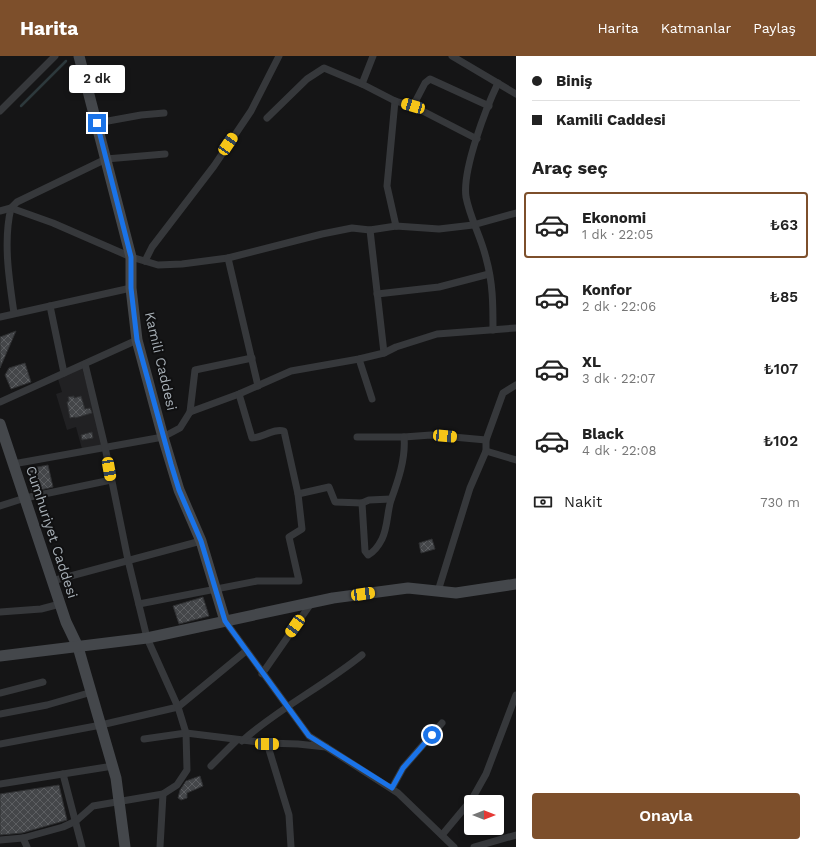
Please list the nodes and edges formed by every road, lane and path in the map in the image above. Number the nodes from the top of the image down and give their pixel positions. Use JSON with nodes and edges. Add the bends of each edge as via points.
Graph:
{"nodes":[{"id":1,"x":55,"y":56,"type":"edge"},
{"id":2,"x":279,"y":56,"type":"edge"},
{"id":3,"x":373,"y":56,"type":"edge"},
{"id":4,"x":452,"y":56,"type":"edge"},
{"id":5,"x":80,"y":57,"type":"edge"},
{"id":6,"x":498,"y":83,"type":"junction"},
{"id":7,"x":362,"y":84,"type":"junction"},
{"id":8,"x":516,"y":94,"type":"edge"},
{"id":9,"x":395,"y":101,"type":"junction"},
{"id":10,"x":413,"y":106,"type":"junction"},
{"id":11,"x":489,"y":106,"type":"junction"},
{"id":12,"x":0,"y":111,"type":"edge"},
{"id":13,"x":164,"y":113,"type":"dead end"},
{"id":14,"x":267,"y":118,"type":"dead end"},
{"id":15,"x":97,"y":123,"type":"junction"},
{"id":16,"x":477,"y":139,"type":"junction"},
{"id":17,"x":165,"y":154,"type":"dead end"},
{"id":18,"x":106,"y":159,"type":"junction"},
{"id":19,"x":11,"y":208,"type":"junction"},
{"id":20,"x":0,"y":211,"type":"edge"},
{"id":21,"x":516,"y":213,"type":"edge"},
{"id":22,"x":474,"y":225,"type":"junction"},
{"id":23,"x":396,"y":226,"type":"junction"},
{"id":24,"x":370,"y":230,"type":"junction"},
{"id":25,"x":131,"y":257,"type":"junction"},
{"id":26,"x":228,"y":258,"type":"junction"},
{"id":27,"x":145,"y":261,"type":"junction"},
{"id":28,"x":489,"y":274,"type":"junction"},
{"id":29,"x":131,"y":288,"type":"junction"},
{"id":30,"x":377,"y":294,"type":"junction"},
{"id":31,"x":50,"y":306,"type":"junction"},
{"id":32,"x":14,"y":312,"type":"junction"},
{"id":33,"x":0,"y":317,"type":"edge"},
{"id":34,"x":516,"y":328,"type":"edge"},
{"id":35,"x":493,"y":330,"type":"junction"},
{"id":36,"x":137,"y":340,"type":"junction"},
{"id":37,"x":384,"y":353,"type":"junction"},
{"id":38,"x":252,"y":358,"type":"junction"},
{"id":39,"x":359,"y":359,"type":"junction"},
{"id":40,"x":85,"y":364,"type":"junction"},
{"id":41,"x":64,"y":373,"type":"junction"},
{"id":42,"x":516,"y":385,"type":"edge"},
{"id":43,"x":258,"y":386,"type":"junction"},
{"id":44,"x":239,"y":394,"type":"junction"},
{"id":45,"x":372,"y":399,"type":"dead end"},
{"id":46,"x":0,"y":402,"type":"edge"},
{"id":47,"x":190,"y":412,"type":"junction"},
{"id":48,"x":0,"y":424,"type":"edge"},
{"id":49,"x":163,"y":437,"type":"junction"},
{"id":50,"x":357,"y":437,"type":"dead end"},
{"id":51,"x":404,"y":437,"type":"junction"},
{"id":52,"x":486,"y":440,"type":"junction"},
{"id":53,"x":105,"y":447,"type":"junction"},
{"id":54,"x":486,"y":451,"type":"junction"},
{"id":55,"x":516,"y":460,"type":"edge"},
{"id":56,"x":13,"y":464,"type":"junction"},
{"id":57,"x":111,"y":480,"type":"junction"},
{"id":58,"x":298,"y":494,"type":"junction"},
{"id":59,"x":25,"y":498,"type":"junction"},
{"id":60,"x":391,"y":499,"type":"junction"},
{"id":61,"x":362,"y":503,"type":"junction"},
{"id":62,"x":0,"y":506,"type":"edge"},
{"id":63,"x":201,"y":541,"type":"junction"},
{"id":64,"x":128,"y":560,"type":"junction"},
{"id":65,"x":52,"y":581,"type":"junction"},
{"id":66,"x":516,"y":584,"type":"edge"},
{"id":67,"x":216,"y":589,"type":"junction"},
{"id":68,"x":438,"y":591,"type":"junction"},
{"id":69,"x":312,"y":602,"type":"junction"},
{"id":70,"x":60,"y":604,"type":"junction"},
{"id":71,"x":139,"y":604,"type":"junction"},
{"id":72,"x":0,"y":612,"type":"edge"},
{"id":73,"x":225,"y":621,"type":"junction"},
{"id":74,"x":147,"y":638,"type":"junction"},
{"id":75,"x":78,"y":647,"type":"junction"},
{"id":76,"x":246,"y":651,"type":"junction"},
{"id":77,"x":362,"y":655,"type":"dead end"},
{"id":78,"x":0,"y":656,"type":"edge"},
{"id":79,"x":262,"y":674,"type":"junction"},
{"id":80,"x":42,"y":682,"type":"dead end"},
{"id":81,"x":92,"y":692,"type":"junction"},
{"id":82,"x":0,"y":693,"type":"edge"},
{"id":83,"x":516,"y":695,"type":"edge"},
{"id":84,"x":178,"y":707,"type":"junction"},
{"id":85,"x":288,"y":707,"type":"junction"},
{"id":86,"x":0,"y":714,"type":"edge"},
{"id":87,"x":442,"y":723,"type":"dead end"},
{"id":88,"x":101,"y":725,"type":"junction"},
{"id":89,"x":186,"y":733,"type":"junction"},
{"id":90,"x":144,"y":739,"type":"dead end"},
{"id":91,"x":239,"y":740,"type":"junction"},
{"id":92,"x":0,"y":744,"type":"edge"},
{"id":93,"x":267,"y":744,"type":"junction"},
{"id":94,"x":328,"y":747,"type":"junction"},
{"id":95,"x":113,"y":766,"type":"junction"},
{"id":96,"x":211,"y":766,"type":"dead end"},
{"id":97,"x":63,"y":774,"type":"junction"},
{"id":98,"x":0,"y":784,"type":"edge"},
{"id":99,"x":392,"y":788,"type":"junction"},
{"id":100,"x":163,"y":794,"type":"junction"},
{"id":101,"x":120,"y":802,"type":"junction"},
{"id":102,"x":76,"y":821,"type":"junction"},
{"id":103,"x":442,"y":835,"type":"junction"},
{"id":104,"x":516,"y":835,"type":"edge"},
{"id":105,"x":23,"y":838,"type":"junction"},
{"id":106,"x":0,"y":840,"type":"edge"},
{"id":107,"x":27,"y":847,"type":"edge"},
{"id":108,"x":82,"y":847,"type":"edge"},
{"id":109,"x":125,"y":847,"type":"edge"},
{"id":110,"x":160,"y":847,"type":"edge"},
{"id":111,"x":291,"y":847,"type":"edge"},
{"id":112,"x":454,"y":847,"type":"edge"},
{"id":113,"x":474,"y":847,"type":"edge"}],
"edges":[{"from":1,"to":12,"type":"street"},
{"from":2,"to":27,"type":"street","via":[[251,111],[214,166],[152,247]]},
{"from":3,"to":7,"type":"street"},
{"from":4,"to":6,"type":"street"},
{"from":5,"to":15,"type":"main road","name":"Kamili Caddesi"},
{"from":6,"to":8,"type":"street"},
{"from":6,"to":11,"type":"street"},
{"from":7,"to":9,"type":"street"},
{"from":7,"to":14,"type":"street","via":[[324,68],[307,79]]},
{"from":9,"to":10,"type":"street"},
{"from":9,"to":23,"type":"street","via":[[387,186]]},
{"from":10,"to":11,"type":"street","via":[[425,83],[430,79]]},
{"from":10,"to":16,"type":"street"},
{"from":11,"to":16,"type":"street"},
{"from":13,"to":15,"type":"street"},
{"from":15,"to":18,"type":"main road","name":"Kamili Caddesi"},
{"from":16,"to":22,"type":"street","via":[[466,182],[466,196]]},
{"from":17,"to":18,"type":"street"},
{"from":18,"to":19,"type":"street","via":[[17,202]]},
{"from":18,"to":25,"type":"main road","name":"Kamili Caddesi"},
{"from":19,"to":20,"type":"street"},
{"from":19,"to":25,"type":"street"},
{"from":19,"to":32,"type":"street","via":[[8,219],[9,278]]},
{"from":21,"to":22,"type":"street"},
{"from":22,"to":23,"type":"street","via":[[439,229]]},
{"from":22,"to":28,"type":"street","via":[[486,257]]},
{"from":23,"to":24,"type":"street"},
{"from":24,"to":26,"type":"street","via":[[352,228]]},
{"from":24,"to":30,"type":"street"},
{"from":25,"to":27,"type":"street"},
{"from":25,"to":29,"type":"main road","name":"Kamili Caddesi"},
{"from":26,"to":27,"type":"street","via":[[158,265]]},
{"from":26,"to":38,"type":"street"},
{"from":28,"to":30,"type":"street","via":[[439,287]]},
{"from":28,"to":35,"type":"street","via":[[493,287]]},
{"from":29,"to":31,"type":"street"},
{"from":29,"to":36,"type":"main road","name":"Kamili Caddesi"},
{"from":30,"to":37,"type":"street"},
{"from":31,"to":32,"type":"street"},
{"from":31,"to":41,"type":"street"},
{"from":32,"to":33,"type":"street"},
{"from":34,"to":35,"type":"street"},
{"from":35,"to":37,"type":"street","via":[[437,334]]},
{"from":36,"to":40,"type":"street"},
{"from":36,"to":49,"type":"main road","name":"Kamili Caddesi"},
{"from":37,"to":39,"type":"street"},
{"from":38,"to":43,"type":"street"},
{"from":38,"to":47,"type":"street","via":[[195,370]]},
{"from":39,"to":43,"type":"street","via":[[291,370]]},
{"from":39,"to":45,"type":"street"},
{"from":40,"to":41,"type":"street"},
{"from":40,"to":53,"type":"street"},
{"from":41,"to":46,"type":"street"},
{"from":42,"to":52,"type":"street","via":[[503,393]]},
{"from":43,"to":44,"type":"street"},
{"from":44,"to":47,"type":"street"},
{"from":44,"to":58,"type":"street","via":[[252,438],[284,430]]},
{"from":47,"to":49,"type":"street","via":[[180,428]]},
{"from":48,"to":56,"type":"main road","name":"Cumhuriyet Caddesi"},
{"from":49,"to":53,"type":"street"},
{"from":49,"to":63,"type":"main road","name":"Kamili Caddesi","via":[[179,490]]},
{"from":50,"to":51,"type":"street"},
{"from":51,"to":52,"type":"street","via":[[431,435]]},
{"from":51,"to":60,"type":"street","via":[[402,467]]},
{"from":52,"to":54,"type":"street"},
{"from":53,"to":56,"type":"street"},
{"from":53,"to":57,"type":"street"},
{"from":54,"to":55,"type":"street"},
{"from":54,"to":68,"type":"street","via":[[470,488]]},
{"from":56,"to":59,"type":"main road","name":"Cumhuriyet Caddesi"},
{"from":57,"to":59,"type":"street"},
{"from":57,"to":64,"type":"street"},
{"from":58,"to":61,"type":"street","via":[[329,487],[336,502]]},
{"from":58,"to":67,"type":"street","via":[[302,529],[289,537],[299,581],[257,581]]},
{"from":59,"to":62,"type":"street"},
{"from":59,"to":65,"type":"main road","name":"Cumhuriyet Caddesi"},
{"from":60,"to":61,"type":"street","via":[[369,500]]},
{"from":60,"to":61,"type":"street","via":[[383,538],[368,555],[365,551]]},
{"from":63,"to":64,"type":"street"},
{"from":63,"to":67,"type":"main road","name":"Kamili Caddesi"},
{"from":64,"to":65,"type":"street"},
{"from":64,"to":71,"type":"street"},
{"from":65,"to":70,"type":"main road","name":"Cumhuriyet Caddesi"},
{"from":66,"to":68,"type":"main road","via":[[456,593]]},
{"from":67,"to":71,"type":"street"},
{"from":67,"to":73,"type":"main road","name":"Kamili Caddesi"},
{"from":68,"to":69,"type":"main road","via":[[408,588]]},
{"from":69,"to":73,"type":"main road"},
{"from":69,"to":79,"type":"street"},
{"from":70,"to":72,"type":"street","via":[[40,610]]},
{"from":70,"to":75,"type":"main road","name":"Cumhuriyet Caddesi"},
{"from":71,"to":74,"type":"street"},
{"from":73,"to":74,"type":"main road"},
{"from":73,"to":76,"type":"street"},
{"from":74,"to":75,"type":"main road"},
{"from":74,"to":84,"type":"street"},
{"from":75,"to":78,"type":"main road"},
{"from":75,"to":81,"type":"main road","name":"Cumhuriyet Caddesi"},
{"from":76,"to":79,"type":"street"},
{"from":76,"to":84,"type":"street"},
{"from":77,"to":85,"type":"street"},
{"from":79,"to":85,"type":"street"},
{"from":80,"to":82,"type":"street"},
{"from":81,"to":86,"type":"street"},
{"from":81,"to":88,"type":"main road","name":"Cumhuriyet Caddesi"},
{"from":83,"to":103,"type":"street","via":[[486,774],[472,799]]},
{"from":84,"to":88,"type":"street"},
{"from":84,"to":89,"type":"street"},
{"from":85,"to":91,"type":"street"},
{"from":85,"to":94,"type":"street","via":[[309,736]]},
{"from":87,"to":99,"type":"street","via":[[403,768]]},
{"from":88,"to":92,"type":"street"},
{"from":88,"to":95,"type":"main road","name":"Cumhuriyet Caddesi"},
{"from":89,"to":90,"type":"street"},
{"from":89,"to":91,"type":"street"},
{"from":89,"to":100,"type":"street","via":[[187,770],[177,785]]},
{"from":91,"to":93,"type":"street"},
{"from":91,"to":96,"type":"street"},
{"from":93,"to":94,"type":"street"},
{"from":93,"to":111,"type":"street","via":[[289,815]]},
{"from":94,"to":99,"type":"street"},
{"from":95,"to":97,"type":"street"},
{"from":95,"to":101,"type":"main road","name":"Cumhuriyet Caddesi"},
{"from":97,"to":98,"type":"street"},
{"from":97,"to":102,"type":"street"},
{"from":99,"to":103,"type":"street"},
{"from":100,"to":101,"type":"street"},
{"from":100,"to":110,"type":"street"},
{"from":101,"to":102,"type":"street","via":[[93,806]]},
{"from":101,"to":109,"type":"main road","name":"Cumhuriyet Caddesi"},
{"from":102,"to":105,"type":"street"},
{"from":102,"to":108,"type":"street"},
{"from":103,"to":112,"type":"street"},
{"from":104,"to":113,"type":"street"},
{"from":105,"to":106,"type":"street"},
{"from":105,"to":107,"type":"street"}]}
